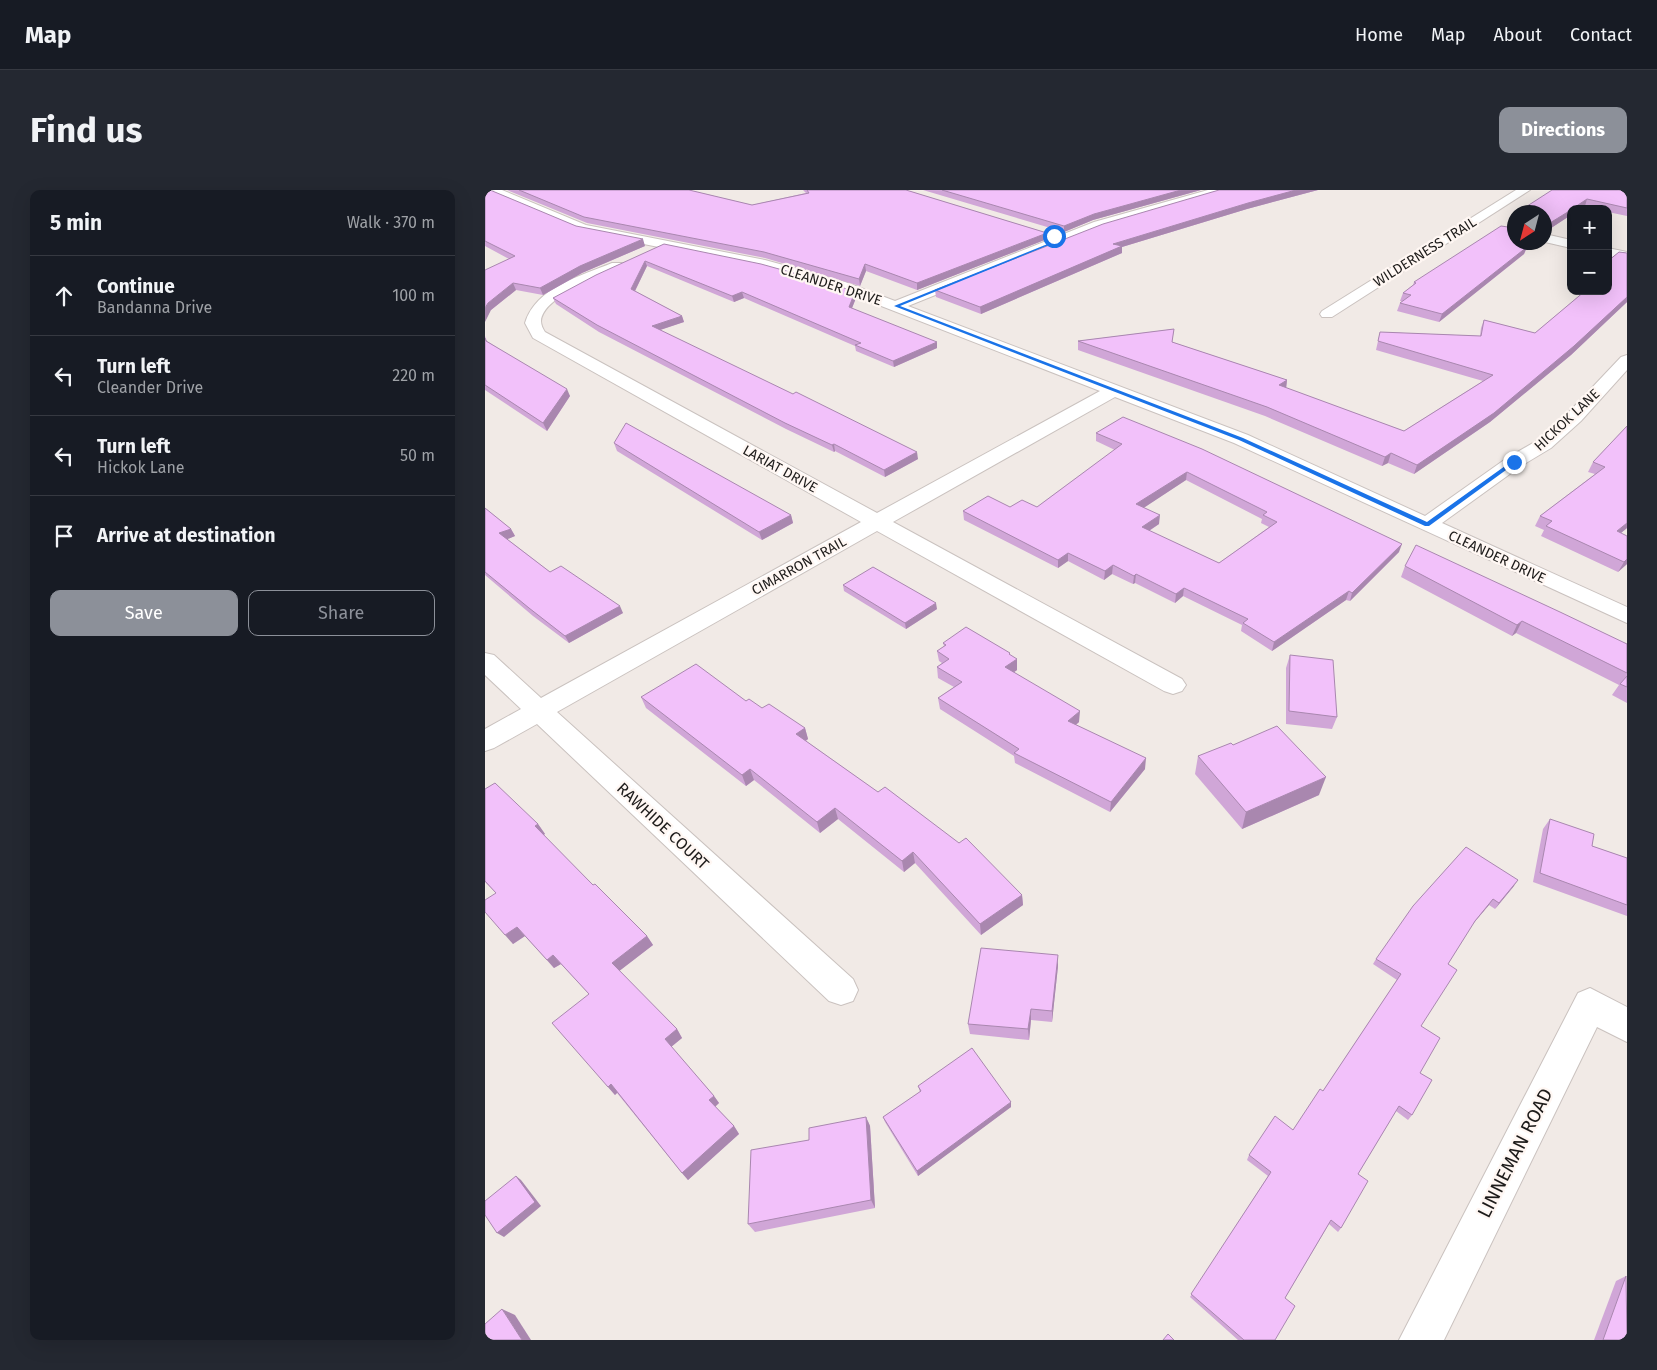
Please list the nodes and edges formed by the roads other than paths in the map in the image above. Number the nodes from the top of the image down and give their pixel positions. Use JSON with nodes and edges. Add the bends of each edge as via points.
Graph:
{"nodes":[{"id":1,"x":492,"y":190,"type":"edge"},
{"id":2,"x":1180,"y":190,"type":"edge"},
{"id":3,"x":1221,"y":190,"type":"edge"},
{"id":4,"x":1524,"y":190,"type":"edge"},
{"id":5,"x":1198,"y":196,"type":"junction"},
{"id":6,"x":1473,"y":222,"type":"junction"},
{"id":7,"x":1489,"y":226,"type":"dead end"},
{"id":8,"x":1049,"y":234,"type":"edge"},
{"id":9,"x":1064,"y":238,"type":"junction"},
{"id":10,"x":1552,"y":240,"type":"edge"},
{"id":11,"x":1567,"y":243,"type":"edge"},
{"id":12,"x":664,"y":244,"type":"junction"},
{"id":13,"x":1612,"y":253,"type":"edge"},
{"id":14,"x":1627,"y":256,"type":"edge"},
{"id":15,"x":896,"y":306,"type":"junction"},
{"id":16,"x":1327,"y":314,"type":"dead end"},
{"id":17,"x":1627,"y":360,"type":"edge"},
{"id":18,"x":1114,"y":390,"type":"junction"},
{"id":19,"x":877,"y":522,"type":"junction"},
{"id":20,"x":1427,"y":524,"type":"junction"},
{"id":21,"x":1627,"y":616,"type":"edge"},
{"id":22,"x":485,"y":661,"type":"edge"},
{"id":23,"x":1173,"y":685,"type":"dead end"},
{"id":24,"x":539,"y":711,"type":"junction"},
{"id":25,"x":485,"y":741,"type":"edge"},
{"id":26,"x":841,"y":990,"type":"dead end"},
{"id":27,"x":1627,"y":1026,"type":"edge"},
{"id":28,"x":1421,"y":1340,"type":"edge"}],
"edges":[{"from":1,"to":12,"type":"street","name":"CLEANDER DRIVE","via":[[583,228]]},
{"from":2,"to":5,"type":"street"},
{"from":3,"to":5,"type":"street"},
{"from":4,"to":6,"type":"street","name":"WILDERNESS TRAIL"},
{"from":5,"to":9,"type":"street"},
{"from":6,"to":7,"type":"street"},
{"from":6,"to":16,"type":"street","name":"WILDERNESS TRAIL"},
{"from":8,"to":9,"type":"street"},
{"from":9,"to":15,"type":"street"},
{"from":10,"to":11,"type":"street"},
{"from":12,"to":15,"type":"street","name":"CLEANDER DRIVE","via":[[807,274]]},
{"from":12,"to":19,"type":"street","name":"LARIAT DRIVE","via":[[547,300],[533,316],[534,329],[546,340]]},
{"from":13,"to":14,"type":"street"},
{"from":15,"to":18,"type":"street","name":"CLEANDER DRIVE"},
{"from":17,"to":20,"type":"street","name":"HICKOK LANE","via":[[1565,426],[1526,457],[1514,462]]},
{"from":18,"to":19,"type":"street","name":"CIMARRON TRAIL"},
{"from":18,"to":20,"type":"street","name":"CLEANDER DRIVE","via":[[1241,439]]},
{"from":19,"to":23,"type":"street","name":"LARIAT DRIVE"},
{"from":19,"to":24,"type":"street","name":"CIMARRON TRAIL"},
{"from":20,"to":21,"type":"street","name":"CLEANDER DRIVE"},
{"from":22,"to":24,"type":"street","name":"RAWHIDE COURT"},
{"from":24,"to":25,"type":"street","name":"CIMARRON TRAIL"},
{"from":24,"to":26,"type":"street","name":"RAWHIDE COURT"},
{"from":27,"to":28,"type":"street","name":"LINNEMAN ROAD","via":[[1590,1004]]}]}
